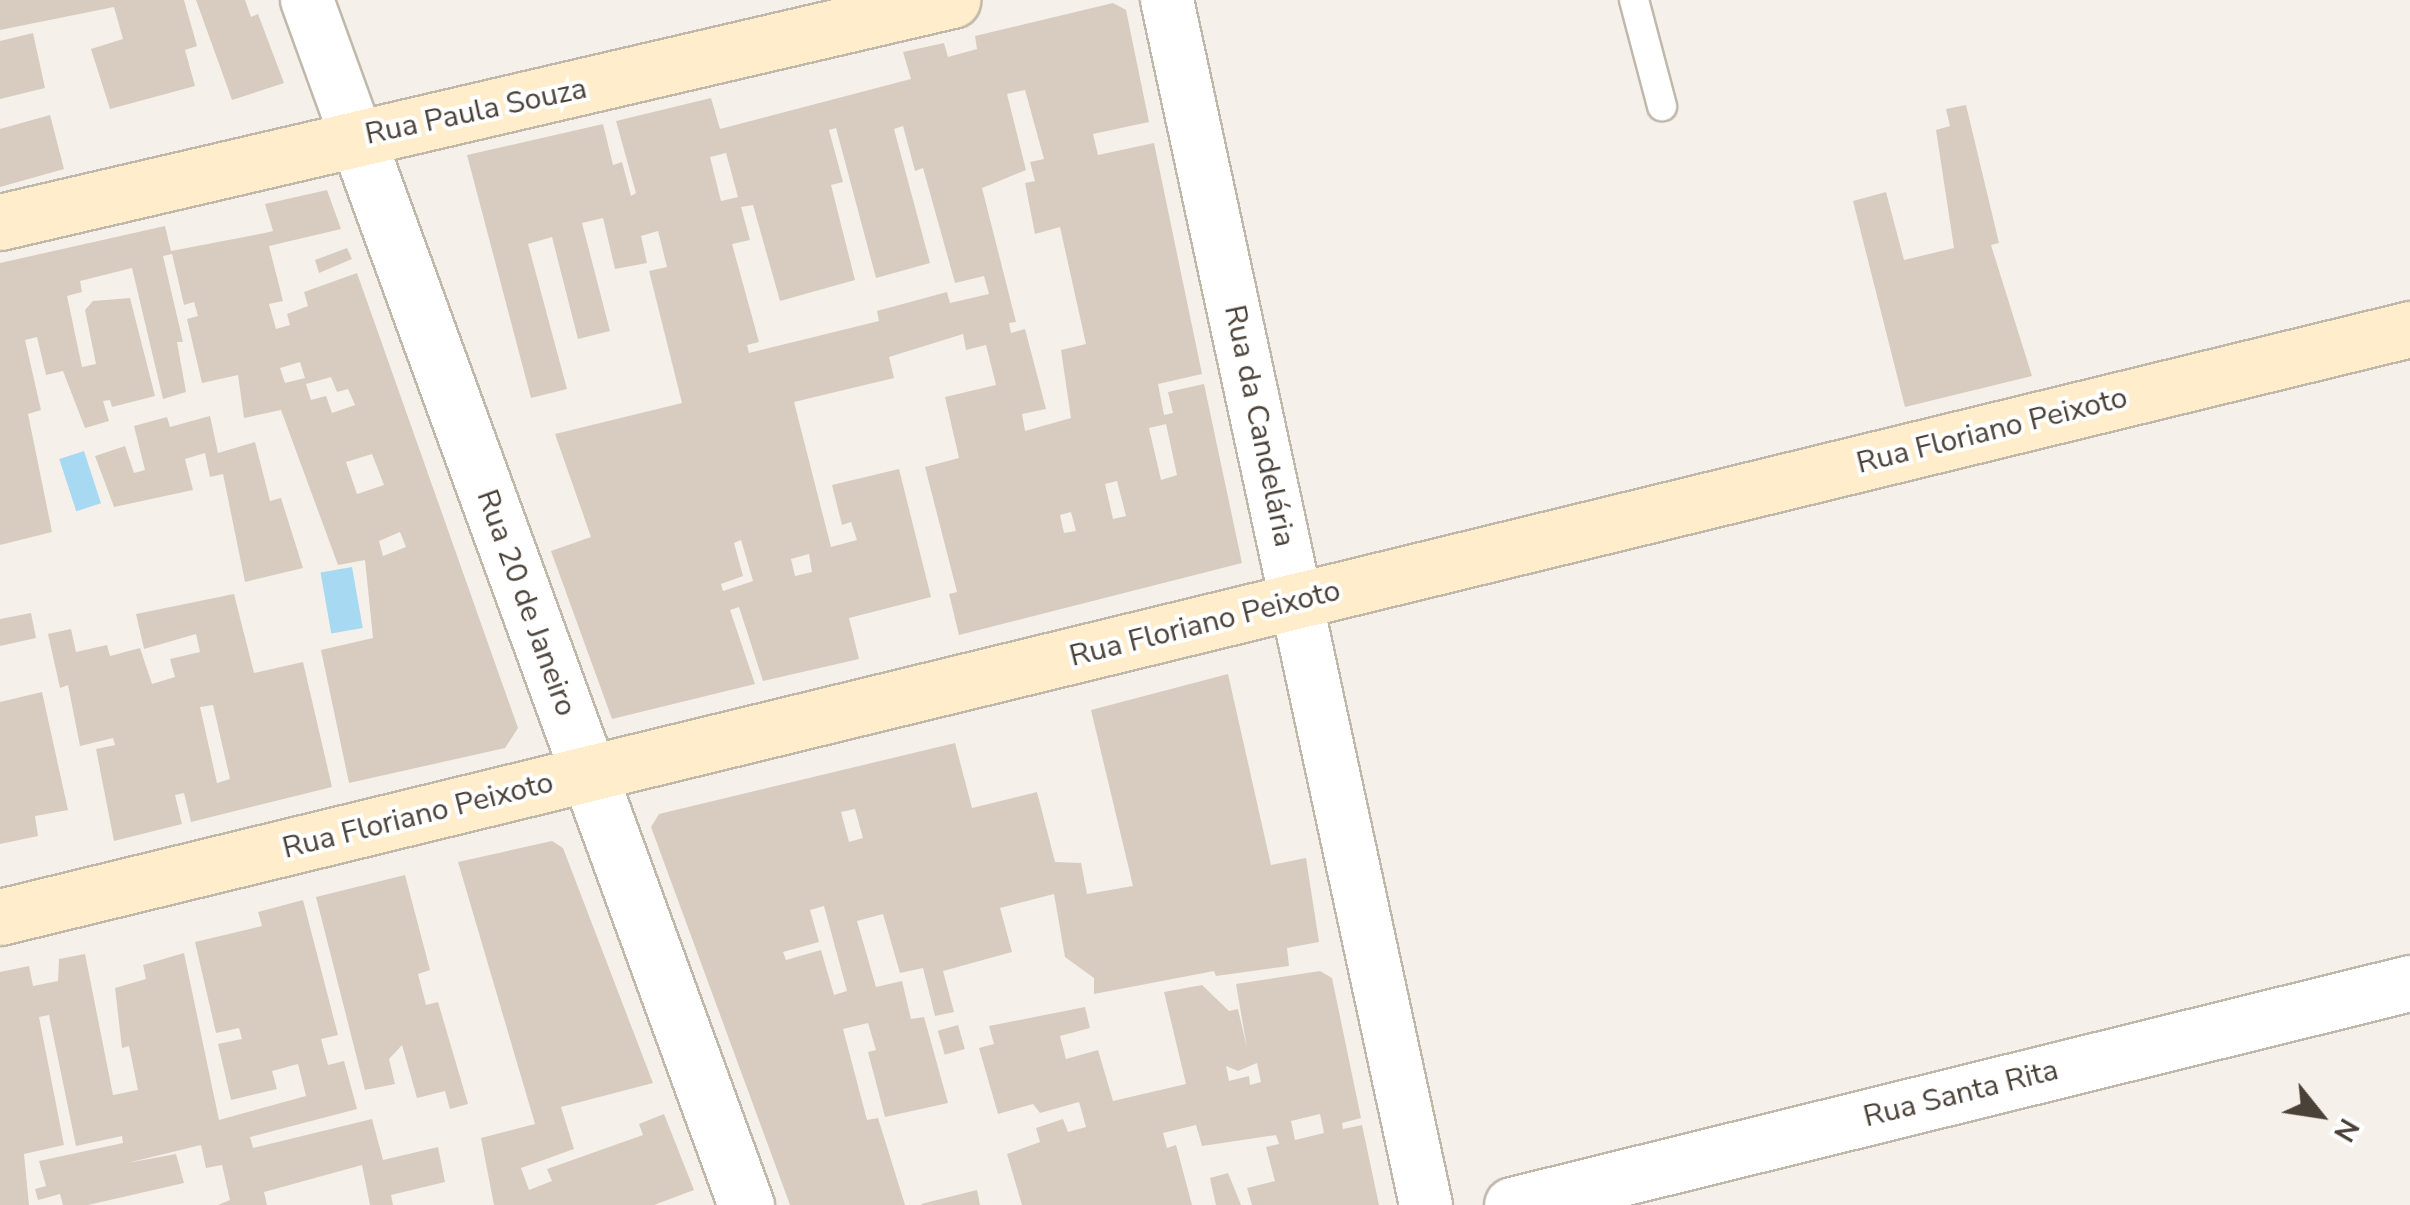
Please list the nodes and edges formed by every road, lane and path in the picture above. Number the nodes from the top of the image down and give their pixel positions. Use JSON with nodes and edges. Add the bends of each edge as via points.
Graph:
{"nodes":[{"id":1,"x":306,"y":0,"type":"edge"},
{"id":2,"x":952,"y":0,"type":"edge"},
{"id":3,"x":1167,"y":0,"type":"edge"},
{"id":4,"x":1634,"y":0,"type":"edge"},
{"id":5,"x":1662,"y":106,"type":"dead end"},
{"id":6,"x":357,"y":138,"type":"junction"},
{"id":7,"x":0,"y":222,"type":"edge"},
{"id":8,"x":2410,"y":329,"type":"edge"},
{"id":9,"x":1296,"y":602,"type":"junction"},
{"id":10,"x":589,"y":775,"type":"junction"},
{"id":11,"x":0,"y":917,"type":"edge"},
{"id":12,"x":2410,"y":983,"type":"edge"},
{"id":13,"x":746,"y":1205,"type":"edge"},
{"id":14,"x":1426,"y":1205,"type":"edge"},
{"id":15,"x":1512,"y":1205,"type":"edge"}],
"edges":[{"from":1,"to":6,"type":"street","name":"Rua 20 de Janeiro"},
{"from":2,"to":6,"type":"main road","name":"Rua Paula Souza"},
{"from":3,"to":9,"type":"street","name":"Rua da Candelária"},
{"from":4,"to":5,"type":"lane"},
{"from":6,"to":7,"type":"main road","name":"Rua Paula Souza"},
{"from":6,"to":10,"type":"street","name":"Rua 20 de Janeiro"},
{"from":8,"to":9,"type":"main road","name":"Rua Floriano Peixoto"},
{"from":9,"to":10,"type":"main road","name":"Rua Floriano Peixoto"},
{"from":9,"to":14,"type":"street","name":"Rua da Candelária"},
{"from":10,"to":11,"type":"main road","name":"Rua Floriano Peixoto"},
{"from":10,"to":13,"type":"street","name":"Rua 20 de Janeiro"},
{"from":12,"to":15,"type":"street","name":"Rua Santa Rita"}]}
